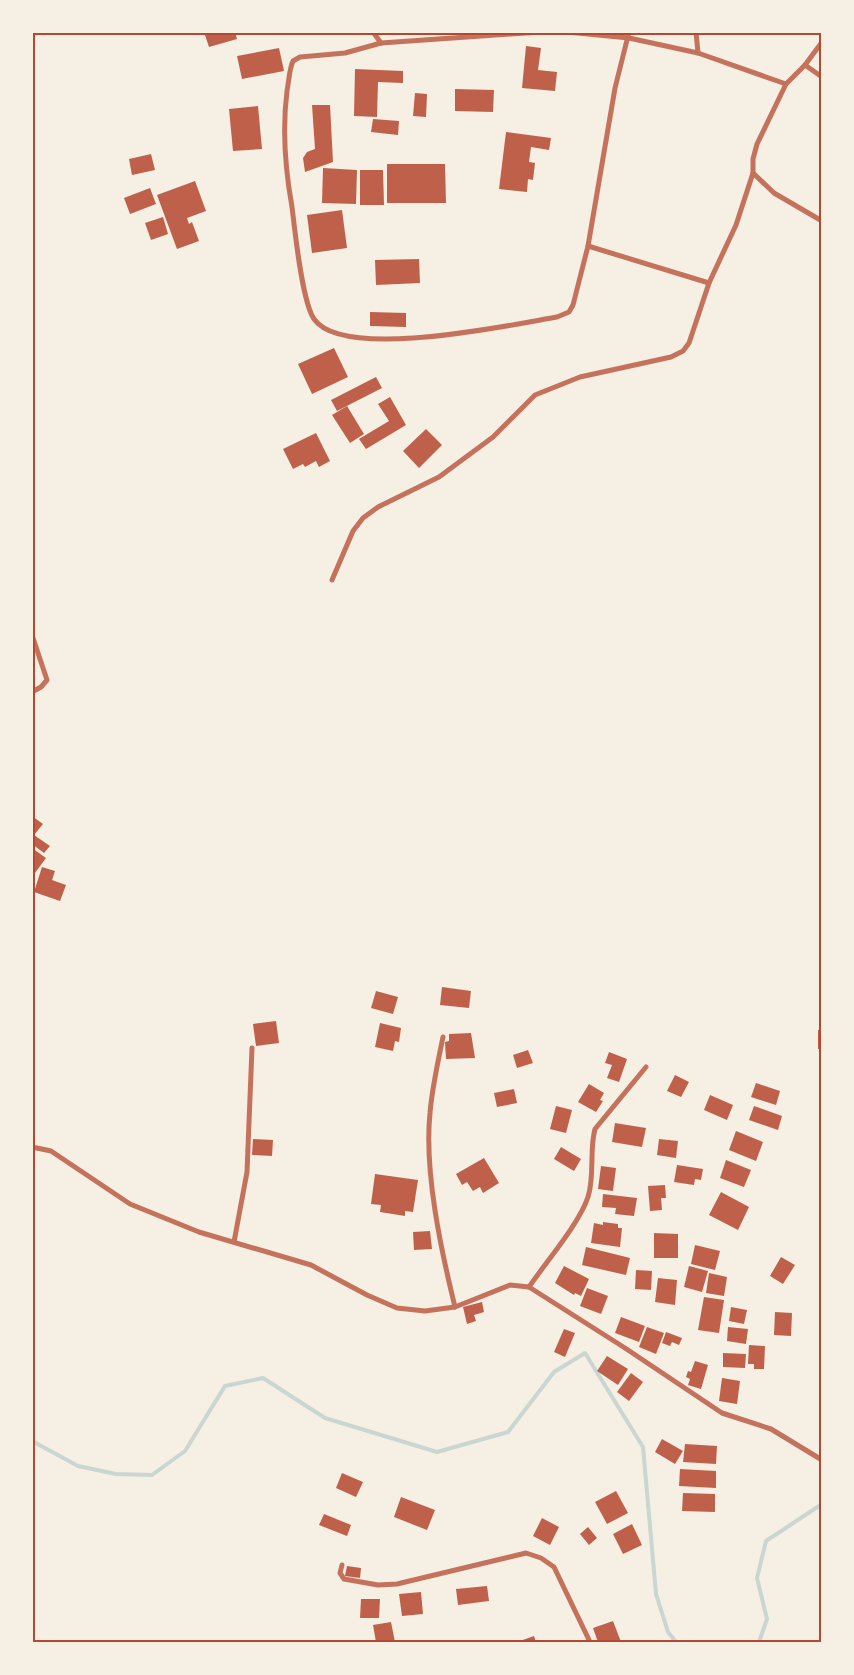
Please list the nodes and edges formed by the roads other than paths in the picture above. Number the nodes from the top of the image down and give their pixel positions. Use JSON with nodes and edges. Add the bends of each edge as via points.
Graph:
{"nodes":[{"id":1,"x":373,"y":32,"type":"edge"},
{"id":2,"x":540,"y":32,"type":"edge"},
{"id":3,"x":567,"y":32,"type":"edge"},
{"id":4,"x":696,"y":32,"type":"edge"},
{"id":5,"x":629,"y":35,"type":"edge"},
{"id":6,"x":822,"y":42,"type":"edge"},
{"id":7,"x":381,"y":43,"type":"junction"},
{"id":8,"x":698,"y":53,"type":"junction"},
{"id":9,"x":805,"y":65,"type":"junction"},
{"id":10,"x":822,"y":78,"type":"edge"},
{"id":11,"x":786,"y":84,"type":"junction"},
{"id":12,"x":753,"y":173,"type":"junction"},
{"id":13,"x":822,"y":221,"type":"edge"},
{"id":14,"x":588,"y":246,"type":"junction"},
{"id":15,"x":709,"y":283,"type":"junction"},
{"id":16,"x":332,"y":580,"type":"dead end"},
{"id":17,"x":33,"y":638,"type":"edge"},
{"id":18,"x":32,"y":692,"type":"edge"},
{"id":19,"x":443,"y":1037,"type":"dead end"},
{"id":20,"x":252,"y":1048,"type":"dead end"},
{"id":21,"x":646,"y":1067,"type":"dead end"},
{"id":22,"x":32,"y":1147,"type":"edge"},
{"id":23,"x":234,"y":1242,"type":"junction"},
{"id":24,"x":529,"y":1287,"type":"junction"},
{"id":25,"x":455,"y":1307,"type":"junction"},
{"id":26,"x":822,"y":1460,"type":"edge"},
{"id":27,"x":342,"y":1565,"type":"dead end"},
{"id":28,"x":590,"y":1642,"type":"edge"}],
"edges":[{"from":1,"to":7,"type":"street"},
{"from":2,"to":7,"type":"street"},
{"from":3,"to":5,"type":"street"},
{"from":4,"to":8,"type":"street"},
{"from":5,"to":8,"type":"street"},
{"from":5,"to":14,"type":"street","via":[[615,88]]},
{"from":6,"to":9,"type":"street"},
{"from":7,"to":14,"type":"street","via":[[345,54],[300,57],[290,67],[283,122],[287,177],[304,289],[312,317],[318,324],[328,330],[380,340],[439,336],[557,317],[569,312],[573,305]]},
{"from":8,"to":11,"type":"street"},
{"from":9,"to":10,"type":"street"},
{"from":9,"to":11,"type":"street"},
{"from":11,"to":12,"type":"street","via":[[757,144]]},
{"from":12,"to":13,"type":"street","via":[[774,193]]},
{"from":12,"to":15,"type":"street","via":[[736,225]]},
{"from":14,"to":15,"type":"street"},
{"from":15,"to":16,"type":"street","via":[[689,344],[683,351],[671,357],[580,377],[535,395],[493,437],[439,477],[378,507],[363,518],[353,531]]},
{"from":17,"to":18,"type":"street","via":[[47,680]]},
{"from":19,"to":25,"type":"street","via":[[429,1132],[432,1188]]},
{"from":20,"to":23,"type":"street","via":[[247,1172]]},
{"from":21,"to":24,"type":"street","via":[[594,1129],[588,1198]]},
{"from":22,"to":23,"type":"street","via":[[51,1151],[130,1204],[199,1232]]},
{"from":23,"to":25,"type":"street","via":[[311,1265],[396,1308],[425,1311]]},
{"from":24,"to":25,"type":"street","via":[[510,1285]]},
{"from":24,"to":26,"type":"street","via":[[722,1413],[772,1429]]},
{"from":27,"to":28,"type":"street","via":[[340,1573],[344,1579],[369,1584],[397,1584],[526,1553],[554,1567]]}]}
